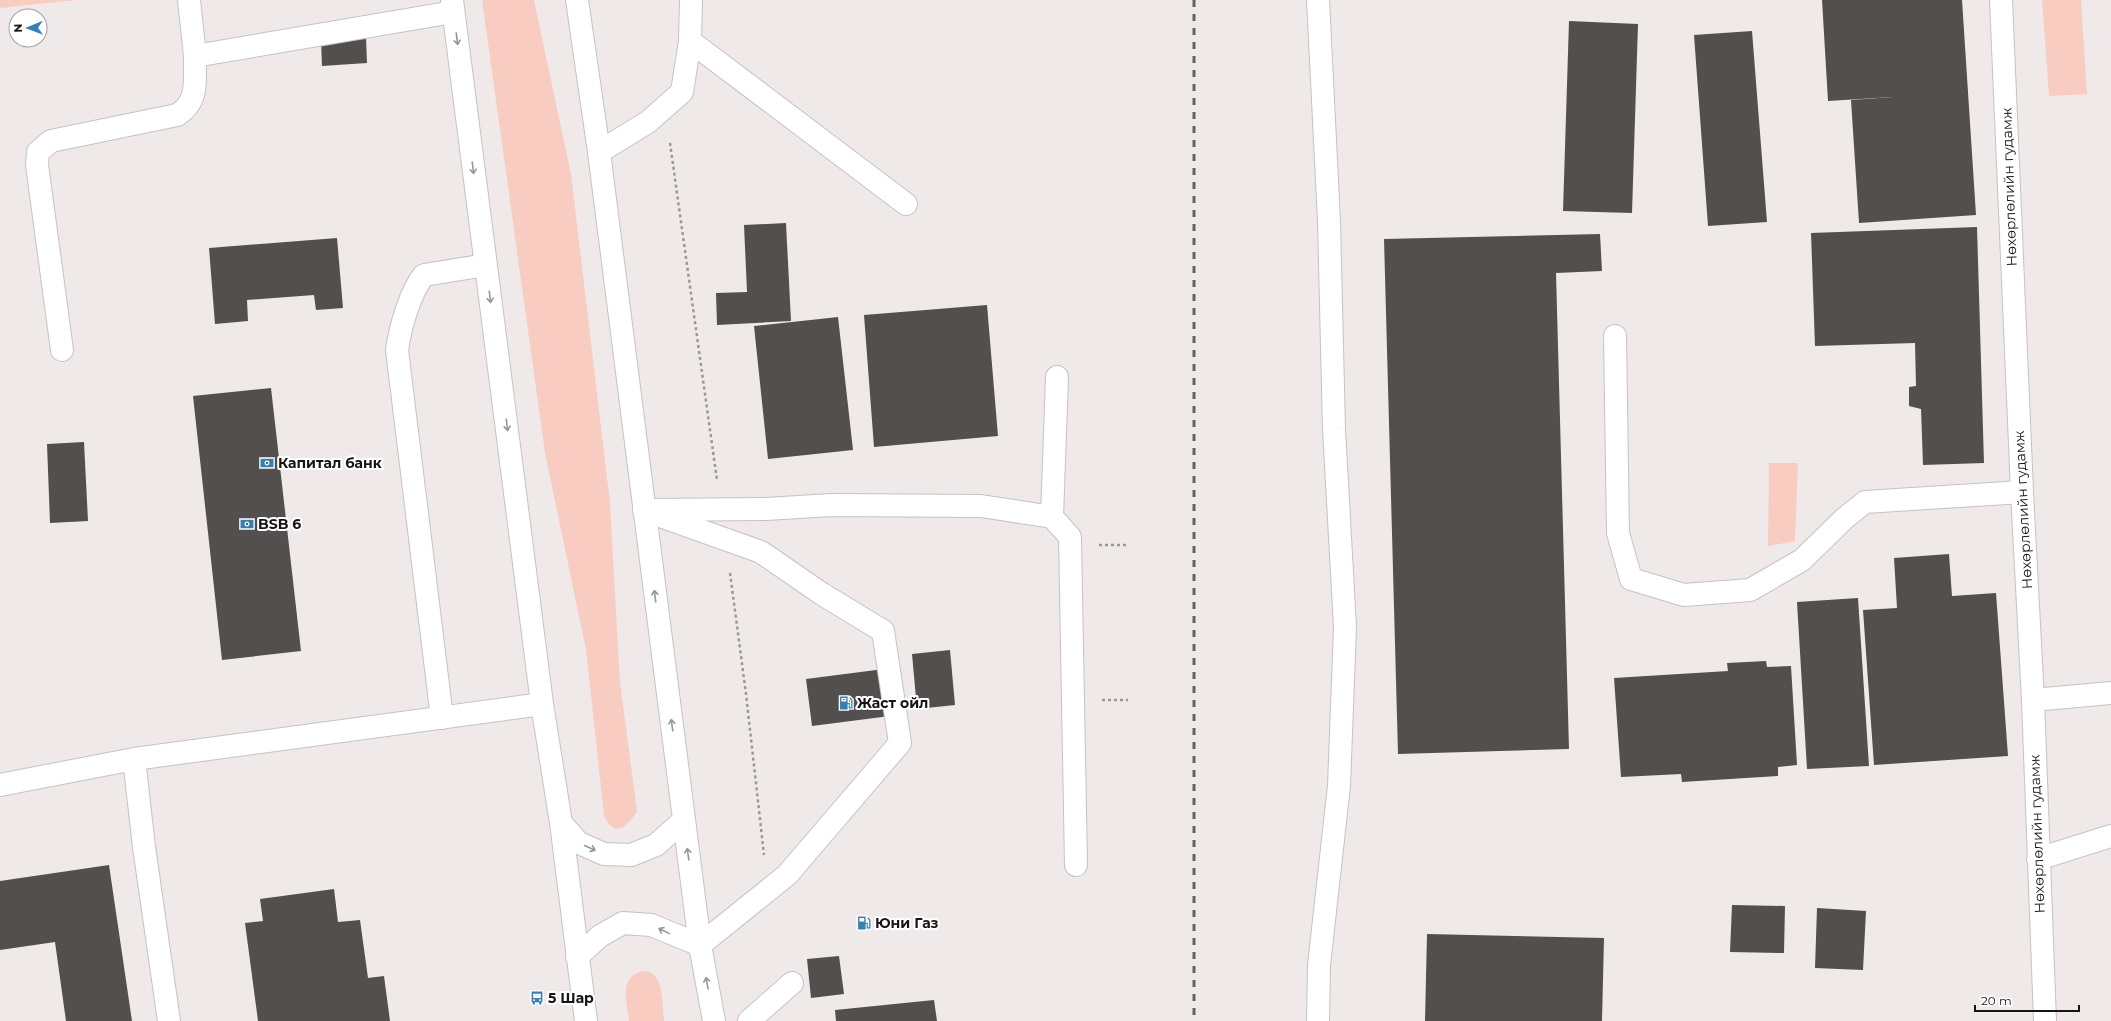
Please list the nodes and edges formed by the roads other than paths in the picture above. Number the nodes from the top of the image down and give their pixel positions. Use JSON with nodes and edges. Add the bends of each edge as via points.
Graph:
{"nodes":[{"id":1,"x":189,"y":0,"type":"edge"},
{"id":2,"x":577,"y":0,"type":"edge"},
{"id":3,"x":691,"y":0,"type":"edge"},
{"id":4,"x":1318,"y":0,"type":"edge"},
{"id":5,"x":2002,"y":0,"type":"edge"},
{"id":6,"x":452,"y":6,"type":"edge"},
{"id":7,"x":690,"y":41,"type":"junction"},
{"id":8,"x":195,"y":56,"type":"junction"},
{"id":9,"x":599,"y":152,"type":"junction"},
{"id":10,"x":906,"y":204,"type":"dead end"},
{"id":11,"x":486,"y":265,"type":"junction"},
{"id":12,"x":1615,"y":336,"type":"dead end"},
{"id":13,"x":62,"y":350,"type":"dead end"},
{"id":14,"x":1057,"y":377,"type":"dead end"},
{"id":15,"x":2022,"y":492,"type":"junction"},
{"id":16,"x":644,"y":510,"type":"junction"},
{"id":17,"x":1052,"y":517,"type":"junction"},
{"id":18,"x":2111,"y":693,"type":"edge"},
{"id":19,"x":2033,"y":700,"type":"junction"},
{"id":20,"x":542,"y":704,"type":"junction"},
{"id":21,"x":442,"y":718,"type":"junction"},
{"id":22,"x":134,"y":760,"type":"junction"},
{"id":23,"x":0,"y":785,"type":"edge"},
{"id":24,"x":684,"y":820,"type":"junction"},
{"id":25,"x":561,"y":823,"type":"junction"},
{"id":26,"x":2111,"y":836,"type":"edge"},
{"id":27,"x":2038,"y":859,"type":"junction"},
{"id":28,"x":1076,"y":865,"type":"dead end"},
{"id":29,"x":700,"y":945,"type":"junction"},
{"id":30,"x":577,"y":957,"type":"junction"},
{"id":31,"x":792,"y":983,"type":"dead end"},
{"id":32,"x":169,"y":1021,"type":"edge"},
{"id":33,"x":586,"y":1021,"type":"edge"},
{"id":34,"x":714,"y":1021,"type":"edge"},
{"id":35,"x":749,"y":1021,"type":"edge"},
{"id":36,"x":1318,"y":1021,"type":"edge"},
{"id":37,"x":2045,"y":1021,"type":"edge"}],
"edges":[{"from":1,"to":8,"type":"main road"},
{"from":2,"to":9,"type":"main road"},
{"from":3,"to":7,"type":"main road"},
{"from":4,"to":36,"type":"main road","via":[[1344,627],[1339,786],[1319,965]]},
{"from":5,"to":15,"type":"main road","name":"Нөхөрлөлийн гудамж"},
{"from":6,"to":8,"type":"main road"},
{"from":6,"to":11,"type":"main road","one_way":true},
{"from":7,"to":9,"type":"main road","via":[[682,92],[648,122]]},
{"from":7,"to":10,"type":"main road"},
{"from":8,"to":13,"type":"main road","via":[[194,97],[187,108],[177,115],[51,141],[38,152],[37,165]]},
{"from":9,"to":16,"type":"main road"},
{"from":11,"to":20,"type":"main road","one_way":true},
{"from":11,"to":21,"type":"main road","via":[[424,275],[418,282],[399,334],[397,350]]},
{"from":12,"to":15,"type":"main road","via":[[1618,533],[1631,579],[1684,595],[1750,590],[1802,560],[1865,502]]},
{"from":14,"to":17,"type":"main road"},
{"from":15,"to":19,"type":"main road","name":"Нөхөрлөлийн гудамж"},
{"from":16,"to":17,"type":"main road","via":[[766,509],[832,505],[981,506]]},
{"from":24,"to":16,"type":"main road","one_way":true},
{"from":16,"to":29,"type":"main road","via":[[761,552],[822,594],[884,631],[900,743],[787,874]]},
{"from":17,"to":28,"type":"main road","via":[[1070,537]]},
{"from":18,"to":19,"type":"main road"},
{"from":19,"to":27,"type":"main road","name":"Нөхөрлөлийн гудамж"},
{"from":20,"to":21,"type":"main road"},
{"from":20,"to":25,"type":"main road"},
{"from":21,"to":22,"type":"main road"},
{"from":22,"to":23,"type":"main road"},
{"from":22,"to":32,"type":"main road"},
{"from":25,"to":24,"type":"main road","one_way":true,"via":[[579,843],[604,854],[631,855],[656,845]]},
{"from":29,"to":24,"type":"main road","one_way":true},
{"from":25,"to":30,"type":"main road"},
{"from":26,"to":27,"type":"main road"},
{"from":27,"to":37,"type":"main road","name":"Нөхөрлөлийн гудамж"},
{"from":29,"to":30,"type":"main road","one_way":true,"via":[[651,925],[623,923],[600,936]]},
{"from":34,"to":29,"type":"main road","one_way":true},
{"from":30,"to":33,"type":"main road"},
{"from":31,"to":35,"type":"main road"}]}
